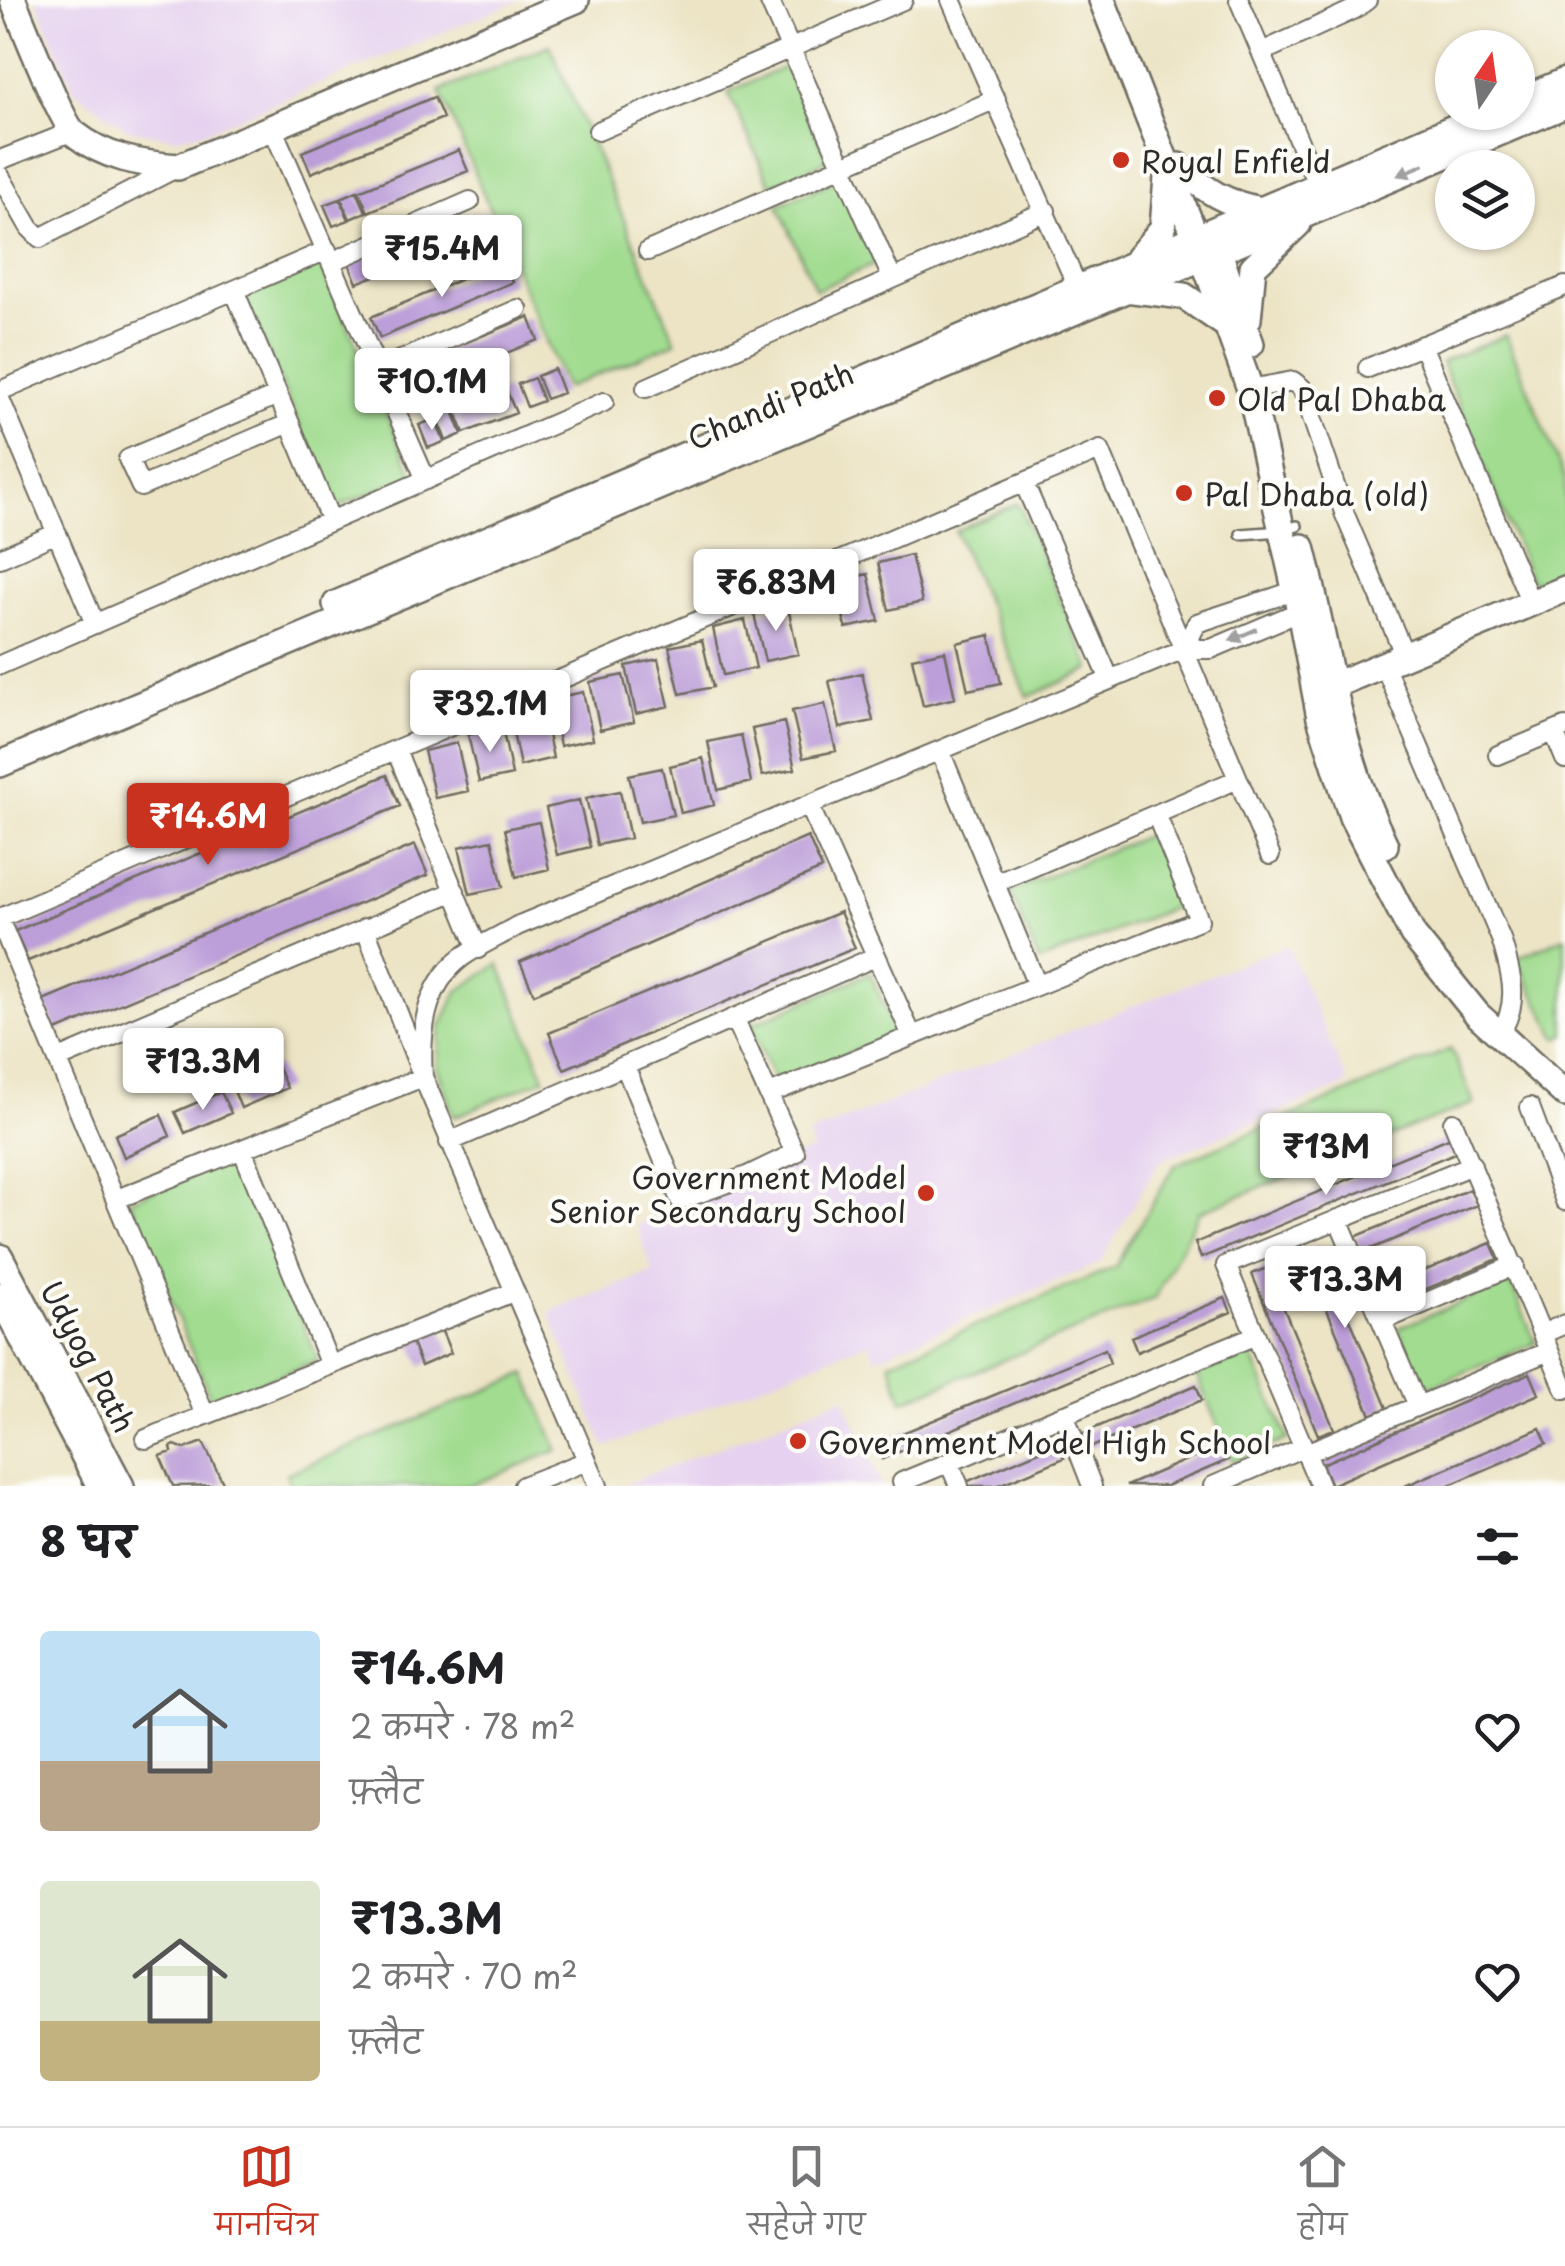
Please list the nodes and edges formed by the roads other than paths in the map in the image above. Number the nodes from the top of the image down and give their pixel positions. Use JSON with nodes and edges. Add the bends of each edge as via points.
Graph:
{"nodes":[{"id":1,"x":12,"y":0,"type":"edge"},
{"id":2,"x":576,"y":0,"type":"edge"},
{"id":3,"x":769,"y":0,"type":"edge"},
{"id":4,"x":902,"y":0,"type":"edge"},
{"id":5,"x":951,"y":0,"type":"edge"},
{"id":6,"x":1102,"y":0,"type":"edge"},
{"id":7,"x":1240,"y":0,"type":"edge"},
{"id":8,"x":1367,"y":0,"type":"edge"},
{"id":9,"x":790,"y":48,"type":"junction"},
{"id":10,"x":1262,"y":52,"type":"junction"},
{"id":11,"x":1565,"y":81,"type":"edge"},
{"id":12,"x":1535,"y":94,"type":"edge"},
{"id":13,"x":996,"y":99,"type":"junction"},
{"id":14,"x":1565,"y":106,"type":"edge"},
{"id":15,"x":272,"y":127,"type":"junction"},
{"id":16,"x":1450,"y":130,"type":"edge"},
{"id":17,"x":598,"y":131,"type":"dead end"},
{"id":18,"x":72,"y":132,"type":"junction"},
{"id":19,"x":0,"y":160,"type":"edge"},
{"id":20,"x":1174,"y":165,"type":"junction"},
{"id":21,"x":843,"y":166,"type":"junction"},
{"id":22,"x":178,"y":167,"type":"junction"},
{"id":23,"x":0,"y":176,"type":"edge"},
{"id":24,"x":1318,"y":186,"type":"junction"},
{"id":25,"x":470,"y":201,"type":"dead end"},
{"id":26,"x":1262,"y":210,"type":"junction"},
{"id":27,"x":1046,"y":211,"type":"junction"},
{"id":28,"x":1309,"y":213,"type":"junction"},
{"id":29,"x":1208,"y":244,"type":"junction"},
{"id":30,"x":648,"y":250,"type":"dead end"},
{"id":31,"x":329,"y":256,"type":"junction"},
{"id":32,"x":892,"y":278,"type":"junction"},
{"id":33,"x":1127,"y":278,"type":"junction"},
{"id":34,"x":1565,"y":286,"type":"edge"},
{"id":35,"x":1078,"y":288,"type":"junction"},
{"id":36,"x":234,"y":290,"type":"junction"},
{"id":37,"x":518,"y":309,"type":"dead end"},
{"id":38,"x":1238,"y":329,"type":"junction"},
{"id":39,"x":1422,"y":346,"type":"junction"},
{"id":40,"x":1368,"y":368,"type":"dead end"},
{"id":41,"x":378,"y":370,"type":"junction"},
{"id":42,"x":646,"y":388,"type":"dead end"},
{"id":43,"x":1258,"y":388,"type":"junction"},
{"id":44,"x":0,"y":392,"type":"edge"},
{"id":45,"x":278,"y":395,"type":"junction"},
{"id":46,"x":0,"y":399,"type":"edge"},
{"id":47,"x":604,"y":402,"type":"dead end"},
{"id":48,"x":290,"y":423,"type":"junction"},
{"id":49,"x":8,"y":442,"type":"edge"},
{"id":50,"x":426,"y":480,"type":"junction"},
{"id":51,"x":1024,"y":482,"type":"junction"},
{"id":52,"x":331,"y":522,"type":"junction"},
{"id":53,"x":1289,"y":528,"type":"junction"},
{"id":54,"x":57,"y":534,"type":"junction"},
{"id":55,"x":1241,"y":534,"type":"dead end"},
{"id":56,"x":0,"y":558,"type":"edge"},
{"id":57,"x":1565,"y":589,"type":"edge"},
{"id":58,"x":1306,"y":598,"type":"junction"},
{"id":59,"x":1531,"y":603,"type":"junction"},
{"id":60,"x":96,"y":624,"type":"junction"},
{"id":61,"x":1184,"y":649,"type":"junction"},
{"id":62,"x":1394,"y":660,"type":"junction"},
{"id":63,"x":0,"y":664,"type":"edge"},
{"id":64,"x":1110,"y":680,"type":"junction"},
{"id":65,"x":1324,"y":690,"type":"junction"},
{"id":66,"x":1560,"y":730,"type":"edge"},
{"id":67,"x":0,"y":747,"type":"edge"},
{"id":68,"x":396,"y":750,"type":"junction"},
{"id":69,"x":940,"y":750,"type":"junction"},
{"id":70,"x":1498,"y":755,"type":"dead end"},
{"id":71,"x":1565,"y":758,"type":"edge"},
{"id":72,"x":0,"y":764,"type":"edge"},
{"id":73,"x":1238,"y":779,"type":"junction"},
{"id":74,"x":809,"y":805,"type":"junction"},
{"id":75,"x":1156,"y":814,"type":"junction"},
{"id":76,"x":1270,"y":855,"type":"dead end"},
{"id":77,"x":995,"y":883,"type":"junction"},
{"id":78,"x":455,"y":890,"type":"junction"},
{"id":79,"x":0,"y":919,"type":"edge"},
{"id":80,"x":365,"y":928,"type":"junction"},
{"id":81,"x":478,"y":949,"type":"junction"},
{"id":82,"x":875,"y":957,"type":"junction"},
{"id":83,"x":1037,"y":985,"type":"junction"},
{"id":84,"x":734,"y":1018,"type":"junction"},
{"id":85,"x":1503,"y":1028,"type":"junction"},
{"id":86,"x":912,"y":1036,"type":"junction"},
{"id":87,"x":59,"y":1058,"type":"junction"},
{"id":88,"x":625,"y":1066,"type":"junction"},
{"id":89,"x":1565,"y":1074,"type":"edge"},
{"id":90,"x":423,"y":1077,"type":"junction"},
{"id":91,"x":769,"y":1094,"type":"junction"},
{"id":92,"x":1565,"y":1094,"type":"edge"},
{"id":93,"x":1530,"y":1107,"type":"dead end"},
{"id":94,"x":1452,"y":1122,"type":"dead end"},
{"id":95,"x":449,"y":1142,"type":"junction"},
{"id":96,"x":242,"y":1149,"type":"junction"},
{"id":97,"x":1472,"y":1166,"type":"junction"},
{"id":98,"x":117,"y":1199,"type":"junction"},
{"id":99,"x":1565,"y":1201,"type":"edge"},
{"id":100,"x":1338,"y":1219,"type":"junction"},
{"id":101,"x":0,"y":1257,"type":"edge"},
{"id":102,"x":1515,"y":1265,"type":"junction"},
{"id":103,"x":513,"y":1292,"type":"junction"},
{"id":104,"x":0,"y":1296,"type":"edge"},
{"id":105,"x":1382,"y":1321,"type":"junction"},
{"id":106,"x":1565,"y":1324,"type":"edge"},
{"id":107,"x":1256,"y":1335,"type":"junction"},
{"id":108,"x":1546,"y":1342,"type":"junction"},
{"id":109,"x":330,"y":1365,"type":"junction"},
{"id":110,"x":1565,"y":1389,"type":"edge"},
{"id":111,"x":1418,"y":1406,"type":"junction"},
{"id":112,"x":1064,"y":1414,"type":"junction"},
{"id":113,"x":204,"y":1415,"type":"junction"},
{"id":114,"x":146,"y":1439,"type":"dead end"},
{"id":115,"x":1305,"y":1450,"type":"junction"},
{"id":116,"x":586,"y":1461,"type":"junction"},
{"id":117,"x":948,"y":1462,"type":"junction"},
{"id":118,"x":902,"y":1482,"type":"dead end"},
{"id":119,"x":100,"y":1486,"type":"edge"},
{"id":120,"x":121,"y":1486,"type":"edge"},
{"id":121,"x":524,"y":1486,"type":"edge"},
{"id":122,"x":598,"y":1486,"type":"edge"},
{"id":123,"x":959,"y":1486,"type":"edge"},
{"id":124,"x":1092,"y":1486,"type":"edge"},
{"id":125,"x":1213,"y":1486,"type":"edge"},
{"id":126,"x":1320,"y":1486,"type":"edge"}],
"edges":[{"from":1,"to":18,"type":"main road"},
{"from":2,"to":15,"type":"main road"},
{"from":3,"to":9,"type":"street"},
{"from":4,"to":9,"type":"street"},
{"from":5,"to":13,"type":"street"},
{"from":6,"to":20,"type":"main road"},
{"from":7,"to":10,"type":"street"},
{"from":8,"to":10,"type":"street"},
{"from":9,"to":17,"type":"street"},
{"from":9,"to":21,"type":"street"},
{"from":10,"to":24,"type":"street"},
{"from":11,"to":12,"type":"main road"},
{"from":13,"to":21,"type":"street"},
{"from":13,"to":27,"type":"street"},
{"from":14,"to":28,"type":"main road","name":"Chandi Path","one_way":true},
{"from":15,"to":22,"type":"main road"},
{"from":15,"to":31,"type":"street"},
{"from":16,"to":24,"type":"main road","name":"Chandi Path"},
{"from":18,"to":19,"type":"street"},
{"from":18,"to":22,"type":"main road","via":[[138,164]]},
{"from":20,"to":26,"type":"main road","via":[[1212,195]]},
{"from":20,"to":29,"type":"main road"},
{"from":20,"to":33,"type":"main road","via":[[1163,228]]},
{"from":21,"to":30,"type":"street"},
{"from":21,"to":32,"type":"street"},
{"from":22,"to":23,"type":"street","via":[[40,238]]},
{"from":24,"to":26,"type":"main road","name":"Chandi Path"},
{"from":25,"to":31,"type":"street"},
{"from":26,"to":29,"type":"main road","name":"Chandi Path"},
{"from":27,"to":32,"type":"street"},
{"from":27,"to":35,"type":"street"},
{"from":28,"to":29,"type":"main road","name":"Chandi Path"},
{"from":28,"to":38,"type":"main road","via":[[1254,266]]},
{"from":29,"to":33,"type":"main road","name":"Chandi Path"},
{"from":29,"to":38,"type":"main road"},
{"from":31,"to":36,"type":"street"},
{"from":31,"to":41,"type":"street"},
{"from":32,"to":42,"type":"street"},
{"from":33,"to":35,"type":"main road","name":"Chandi Path"},
{"from":33,"to":38,"type":"main road","via":[[1184,296]]},
{"from":33,"to":72,"type":"main road","name":"Chandi Path"},
{"from":34,"to":39,"type":"street"},
{"from":35,"to":67,"type":"main road","name":"Chandi Path"},
{"from":36,"to":44,"type":"street"},
{"from":36,"to":45,"type":"street"},
{"from":37,"to":41,"type":"street"},
{"from":38,"to":43,"type":"main road"},
{"from":39,"to":40,"type":"street"},
{"from":39,"to":59,"type":"street"},
{"from":41,"to":50,"type":"street"},
{"from":43,"to":53,"type":"main road"},
{"from":43,"to":62,"type":"street","via":[[1294,381],[1302,388]]},
{"from":45,"to":48,"type":"street"},
{"from":45,"to":48,"type":"street","via":[[128,459],[140,488]]},
{"from":46,"to":49,"type":"street"},
{"from":47,"to":50,"type":"street"},
{"from":48,"to":52,"type":"street"},
{"from":49,"to":54,"type":"street"},
{"from":50,"to":52,"type":"street"},
{"from":51,"to":61,"type":"street","via":[[1100,450]]},
{"from":51,"to":64,"type":"street"},
{"from":51,"to":68,"type":"street"},
{"from":52,"to":60,"type":"street"},
{"from":53,"to":55,"type":"lane"},
{"from":53,"to":58,"type":"main road"},
{"from":54,"to":56,"type":"street"},
{"from":54,"to":60,"type":"street"},
{"from":57,"to":59,"type":"main road"},
{"from":58,"to":61,"type":"street","one_way":true,"via":[[1211,649]]},
{"from":58,"to":61,"type":"street","via":[[1197,623]]},
{"from":58,"to":65,"type":"main road"},
{"from":59,"to":62,"type":"main road"},
{"from":60,"to":63,"type":"street"},
{"from":61,"to":64,"type":"street"},
{"from":61,"to":73,"type":"street"},
{"from":62,"to":65,"type":"main road"},
{"from":62,"to":85,"type":"street","via":[[1501,939],[1513,1001]]},
{"from":64,"to":69,"type":"street"},
{"from":65,"to":85,"type":"main road","via":[[1374,823],[1429,932]]},
{"from":66,"to":70,"type":"street"},
{"from":66,"to":71,"type":"street"},
{"from":68,"to":78,"type":"street"},
{"from":68,"to":79,"type":"street"},
{"from":69,"to":74,"type":"street"},
{"from":69,"to":77,"type":"street"},
{"from":73,"to":75,"type":"street"},
{"from":73,"to":76,"type":"street"},
{"from":74,"to":81,"type":"street","via":[[517,926]]},
{"from":74,"to":82,"type":"street"},
{"from":75,"to":77,"type":"street"},
{"from":75,"to":83,"type":"street","via":[[1198,920]]},
{"from":77,"to":83,"type":"street"},
{"from":78,"to":80,"type":"street"},
{"from":78,"to":81,"type":"street"},
{"from":79,"to":87,"type":"street"},
{"from":80,"to":87,"type":"street"},
{"from":80,"to":90,"type":"street"},
{"from":81,"to":90,"type":"street","via":[[460,958],[432,996],[421,1044]]},
{"from":82,"to":84,"type":"street"},
{"from":82,"to":86,"type":"street"},
{"from":83,"to":86,"type":"street"},
{"from":84,"to":88,"type":"street"},
{"from":84,"to":91,"type":"street"},
{"from":85,"to":89,"type":"main road"},
{"from":85,"to":92,"type":"main road"},
{"from":86,"to":91,"type":"street"},
{"from":87,"to":98,"type":"street"},
{"from":88,"to":91,"type":"street","via":[[680,1200],[794,1153]]},
{"from":88,"to":95,"type":"street"},
{"from":90,"to":95,"type":"street"},
{"from":90,"to":96,"type":"street"},
{"from":93,"to":99,"type":"street"},
{"from":94,"to":97,"type":"street"},
{"from":95,"to":103,"type":"street"},
{"from":96,"to":98,"type":"street"},
{"from":96,"to":109,"type":"street"},
{"from":97,"to":100,"type":"street"},
{"from":97,"to":102,"type":"street"},
{"from":98,"to":113,"type":"street"},
{"from":100,"to":105,"type":"street"},
{"from":100,"to":107,"type":"street","via":[[1226,1265]]},
{"from":101,"to":120,"type":"main road","name":"Udyog Path"},
{"from":102,"to":105,"type":"street"},
{"from":102,"to":108,"type":"street"},
{"from":103,"to":109,"type":"street"},
{"from":103,"to":116,"type":"street"},
{"from":104,"to":119,"type":"main road","name":"Udyog Path"},
{"from":105,"to":111,"type":"street"},
{"from":106,"to":108,"type":"street"},
{"from":107,"to":112,"type":"street"},
{"from":107,"to":115,"type":"street"},
{"from":108,"to":110,"type":"street"},
{"from":108,"to":111,"type":"street"},
{"from":109,"to":113,"type":"street"},
{"from":111,"to":115,"type":"street"},
{"from":112,"to":117,"type":"street"},
{"from":112,"to":124,"type":"street"},
{"from":113,"to":114,"type":"street"},
{"from":115,"to":125,"type":"street"},
{"from":115,"to":126,"type":"street"},
{"from":116,"to":121,"type":"street"},
{"from":116,"to":122,"type":"street"},
{"from":117,"to":118,"type":"street"},
{"from":117,"to":123,"type":"street"}]}
